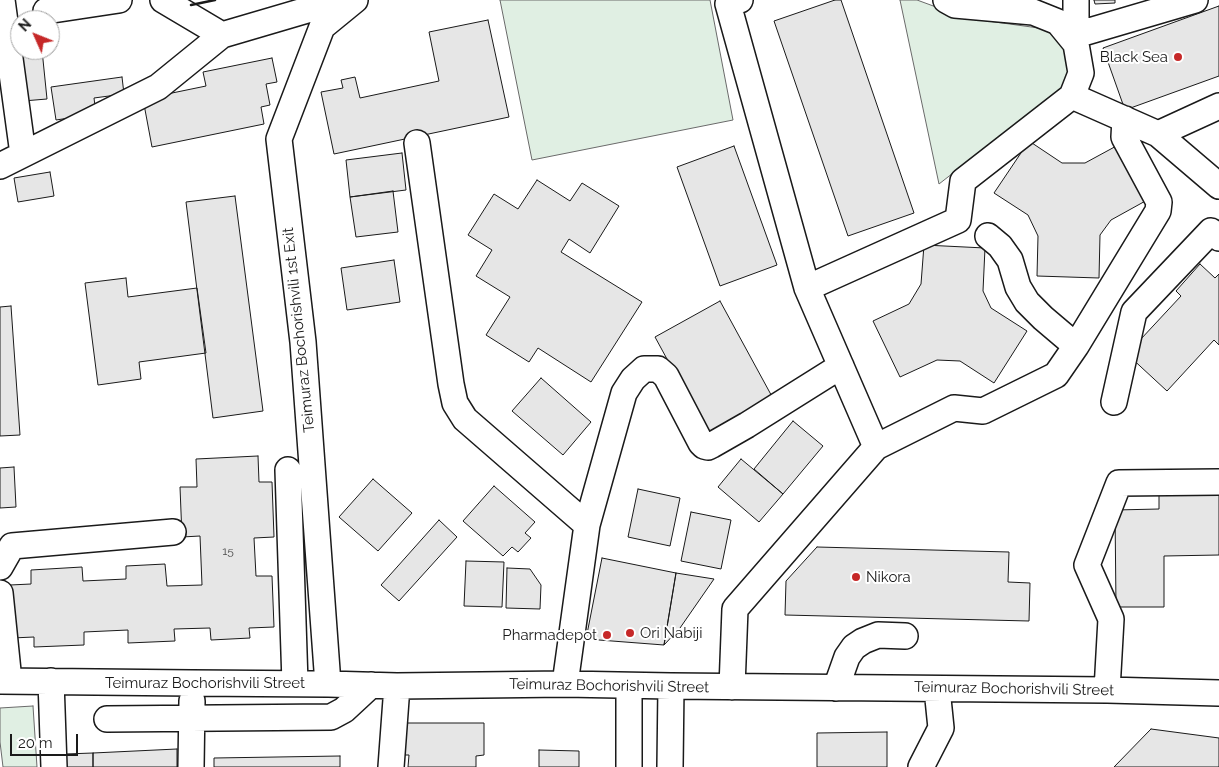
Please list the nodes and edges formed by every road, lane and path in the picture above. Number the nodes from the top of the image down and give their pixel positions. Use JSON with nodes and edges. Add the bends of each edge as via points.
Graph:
{"nodes":[{"id":1,"x":2,"y":0,"type":"edge"},
{"id":2,"x":119,"y":0,"type":"edge"},
{"id":3,"x":163,"y":0,"type":"edge"},
{"id":4,"x":341,"y":0,"type":"edge"},
{"id":5,"x":355,"y":0,"type":"edge"},
{"id":6,"x":740,"y":0,"type":"edge"},
{"id":7,"x":946,"y":0,"type":"edge"},
{"id":8,"x":1076,"y":0,"type":"edge"},
{"id":9,"x":1194,"y":0,"type":"edge"},
{"id":10,"x":53,"y":10,"type":"edge"},
{"id":11,"x":222,"y":35,"type":"junction"},
{"id":12,"x":1076,"y":40,"type":"junction"},
{"id":13,"x":1072,"y":96,"type":"junction"},
{"id":14,"x":1219,"y":106,"type":"edge"},
{"id":15,"x":1125,"y":120,"type":"junction"},
{"id":16,"x":1158,"y":134,"type":"junction"},
{"id":17,"x":417,"y":143,"type":"dead end"},
{"id":18,"x":23,"y":154,"type":"junction"},
{"id":19,"x":0,"y":166,"type":"edge"},
{"id":20,"x":1219,"y":186,"type":"edge"},
{"id":21,"x":988,"y":236,"type":"dead end"},
{"id":22,"x":1219,"y":238,"type":"edge"},
{"id":23,"x":807,"y":288,"type":"junction"},
{"id":24,"x":1076,"y":346,"type":"junction"},
{"id":25,"x":841,"y":366,"type":"junction"},
{"id":26,"x":1114,"y":402,"type":"dead end"},
{"id":27,"x":876,"y":447,"type":"junction"},
{"id":28,"x":288,"y":470,"type":"dead end"},
{"id":29,"x":1219,"y":482,"type":"edge"},
{"id":30,"x":587,"y":525,"type":"junction"},
{"id":31,"x":174,"y":532,"type":"dead end"},
{"id":32,"x":0,"y":567,"type":"edge"},
{"id":33,"x":0,"y":593,"type":"edge"},
{"id":34,"x":905,"y":636,"type":"dead end"},
{"id":35,"x":5,"y":681,"type":"edge"},
{"id":36,"x":51,"y":682,"type":"junction"},
{"id":37,"x":192,"y":683,"type":"junction"},
{"id":38,"x":295,"y":683,"type":"junction"},
{"id":39,"x":328,"y":684,"type":"junction"},
{"id":40,"x":565,"y":684,"type":"junction"},
{"id":41,"x":371,"y":685,"type":"junction"},
{"id":42,"x":397,"y":686,"type":"junction"},
{"id":43,"x":629,"y":686,"type":"junction"},
{"id":44,"x":671,"y":686,"type":"junction"},
{"id":45,"x":732,"y":687,"type":"junction"},
{"id":46,"x":836,"y":688,"type":"junction"},
{"id":47,"x":937,"y":689,"type":"junction"},
{"id":48,"x":1107,"y":690,"type":"junction"},
{"id":49,"x":1219,"y":693,"type":"edge"},
{"id":50,"x":191,"y":718,"type":"junction"},
{"id":51,"x":107,"y":719,"type":"dead end"},
{"id":52,"x":54,"y":767,"type":"edge"},
{"id":53,"x":191,"y":767,"type":"edge"},
{"id":54,"x":391,"y":767,"type":"edge"},
{"id":55,"x":630,"y":767,"type":"edge"},
{"id":56,"x":670,"y":767,"type":"edge"},
{"id":57,"x":921,"y":767,"type":"edge"}],
"edges":[{"from":1,"to":18,"type":"street"},
{"from":2,"to":10,"type":"street"},
{"from":3,"to":11,"type":"street"},
{"from":4,"to":11,"type":"street"},
{"from":5,"to":39,"type":"street","name":"Teimuraz Bochorishvili 1st Exit","via":[[322,27],[279,138],[303,342]]},
{"from":6,"to":23,"type":"street","via":[[728,4]]},
{"from":7,"to":12,"type":"street","via":[[955,5],[1033,12],[1058,22]]},
{"from":8,"to":12,"type":"street"},
{"from":9,"to":12,"type":"street"},
{"from":11,"to":18,"type":"street","via":[[158,87]]},
{"from":12,"to":13,"type":"street","via":[[1081,73]]},
{"from":13,"to":15,"type":"street"},
{"from":13,"to":23,"type":"street","via":[[963,181],[958,220]]},
{"from":14,"to":16,"type":"street"},
{"from":15,"to":16,"type":"street"},
{"from":15,"to":24,"type":"street","via":[[1124,137],[1159,202],[1158,211]]},
{"from":16,"to":20,"type":"street"},
{"from":17,"to":30,"type":"street","via":[[455,403],[465,419]]},
{"from":18,"to":19,"type":"street"},
{"from":21,"to":24,"type":"street","via":[[1010,260],[1018,287],[1028,302]]},
{"from":22,"to":26,"type":"street","via":[[1211,231],[1134,312]]},
{"from":23,"to":25,"type":"street"},
{"from":24,"to":27,"type":"street","via":[[1056,375],[983,411],[954,408]]},
{"from":25,"to":27,"type":"street"},
{"from":25,"to":30,"type":"street","via":[[708,447],[701,443],[666,376],[658,369],[644,370],[624,393]]},
{"from":27,"to":45,"type":"street","via":[[734,609]]},
{"from":28,"to":38,"type":"street"},
{"from":29,"to":48,"type":"street","via":[[1119,482],[1087,565],[1111,619]]},
{"from":30,"to":40,"type":"street"},
{"from":31,"to":32,"type":"street","via":[[12,546]]},
{"from":33,"to":35,"type":"street"},
{"from":34,"to":46,"type":"street","via":[[878,635],[854,646]]},
{"from":35,"to":36,"type":"street","name":"Teimuraz Bochorishvili Street"},
{"from":36,"to":37,"type":"street","name":"Teimuraz Bochorishvili Street"},
{"from":36,"to":52,"type":"street"},
{"from":37,"to":38,"type":"street","name":"Teimuraz Bochorishvili Street"},
{"from":37,"to":50,"type":"street"},
{"from":38,"to":39,"type":"street","name":"Teimuraz Bochorishvili Street"},
{"from":39,"to":41,"type":"street","name":"Teimuraz Bochorishvili Street"},
{"from":40,"to":42,"type":"street","name":"Teimuraz Bochorishvili Street"},
{"from":40,"to":43,"type":"street","name":"Teimuraz Bochorishvili Street"},
{"from":41,"to":42,"type":"street","name":"Teimuraz Bochorishvili Street"},
{"from":41,"to":50,"type":"street","via":[[344,710],[331,717]]},
{"from":42,"to":54,"type":"street"},
{"from":43,"to":44,"type":"street","name":"Teimuraz Bochorishvili Street"},
{"from":43,"to":55,"type":"street"},
{"from":44,"to":45,"type":"street","name":"Teimuraz Bochorishvili Street"},
{"from":44,"to":56,"type":"street"},
{"from":45,"to":46,"type":"street","name":"Teimuraz Bochorishvili Street"},
{"from":46,"to":47,"type":"street","name":"Teimuraz Bochorishvili Street"},
{"from":47,"to":48,"type":"street","name":"Teimuraz Bochorishvili Street"},
{"from":47,"to":57,"type":"street","via":[[940,728]]},
{"from":48,"to":49,"type":"street","name":"Teimuraz Bochorishvili Street"},
{"from":50,"to":51,"type":"street"},
{"from":50,"to":53,"type":"street"}]}
